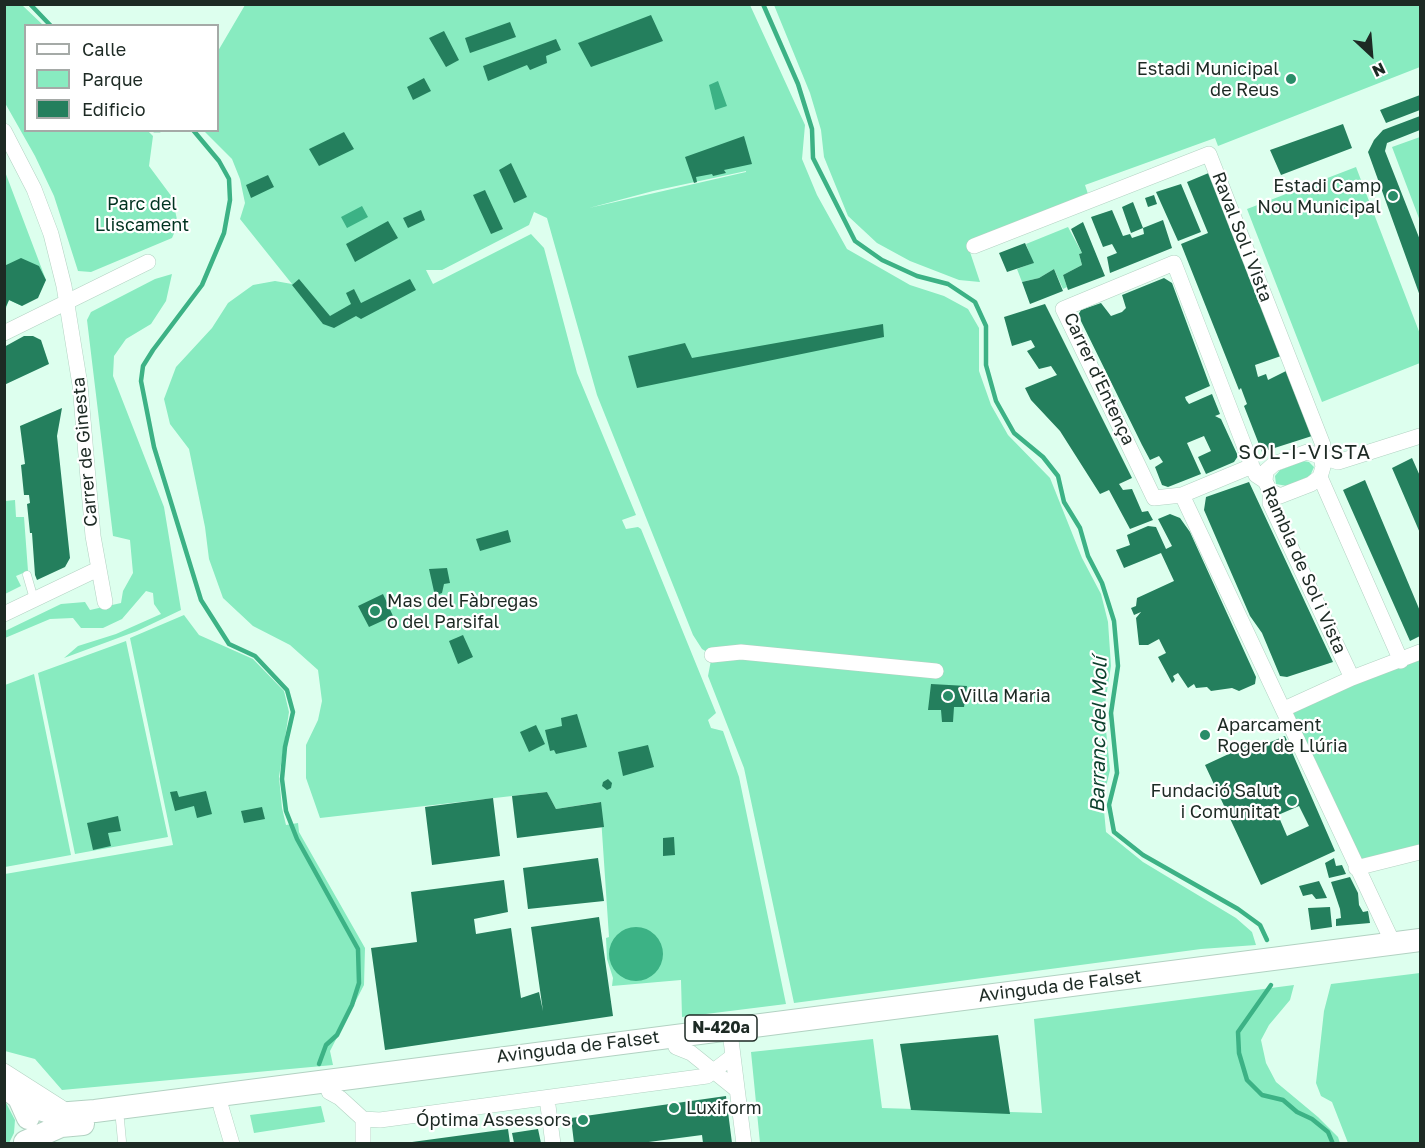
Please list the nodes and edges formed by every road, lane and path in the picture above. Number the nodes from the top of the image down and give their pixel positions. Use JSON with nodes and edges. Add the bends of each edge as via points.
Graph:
{"nodes":[{"id":1,"x":4,"y":131,"type":"edge"},
{"id":2,"x":974,"y":246,"type":"dead end"},
{"id":3,"x":148,"y":262,"type":"dead end"},
{"id":4,"x":1114,"y":287,"type":"joint"},
{"id":5,"x":66,"y":302,"type":"junction"},
{"id":6,"x":4,"y":333,"type":"edge"},
{"id":7,"x":1419,"y":441,"type":"edge"},
{"id":8,"x":1321,"y":456,"type":"junction"},
{"id":9,"x":1252,"y":466,"type":"junction"},
{"id":10,"x":1320,"y":477,"type":"junction"},
{"id":11,"x":1268,"y":486,"type":"junction"},
{"id":12,"x":1182,"y":495,"type":"junction"},
{"id":13,"x":98,"y":569,"type":"junction"},
{"id":14,"x":27,"y":575,"type":"dead end"},
{"id":15,"x":34,"y":599,"type":"junction"},
{"id":16,"x":105,"y":602,"type":"dead end"},
{"id":17,"x":4,"y":614,"type":"edge"},
{"id":18,"x":1420,"y":652,"type":"edge"},
{"id":19,"x":712,"y":655,"type":"dead end"},
{"id":20,"x":1401,"y":661,"type":"junction"},
{"id":21,"x":936,"y":671,"type":"dead end"},
{"id":22,"x":1352,"y":678,"type":"junction"},
{"id":23,"x":1284,"y":709,"type":"junction"},
{"id":24,"x":1420,"y":852,"type":"edge"},
{"id":25,"x":1356,"y":868,"type":"junction"},
{"id":26,"x":1420,"y":940,"type":"edge"},
{"id":27,"x":1393,"y":943,"type":"junction"},
{"id":28,"x":1420,"y":952,"type":"edge"},
{"id":29,"x":676,"y":1047,"type":"junction"},
{"id":30,"x":732,"y":1048,"type":"junction"},
{"id":31,"x":4,"y":1071,"type":"edge"},
{"id":32,"x":714,"y":1072,"type":"junction"},
{"id":33,"x":4,"y":1086,"type":"edge"},
{"id":34,"x":737,"y":1090,"type":"junction"},
{"id":35,"x":329,"y":1092,"type":"junction"},
{"id":36,"x":547,"y":1098,"type":"junction"},
{"id":37,"x":23,"y":1104,"type":"junction"},
{"id":38,"x":220,"y":1107,"type":"junction"},
{"id":39,"x":96,"y":1117,"type":"junction"},
{"id":40,"x":363,"y":1119,"type":"junction"},
{"id":41,"x":25,"y":1143,"type":"edge"},
{"id":42,"x":49,"y":1143,"type":"edge"},
{"id":43,"x":232,"y":1143,"type":"edge"},
{"id":44,"x":363,"y":1143,"type":"edge"},
{"id":45,"x":553,"y":1143,"type":"edge"},
{"id":46,"x":744,"y":1143,"type":"edge"}],
"edges":[{"from":1,"to":5,"type":"street","name":"Carrer de Ginesta","via":[[34,189]]},
{"from":2,"to":8,"type":"street","name":"Raval Sol i Vista","via":[[1209,154],[1323,446]]},
{"from":3,"to":5,"type":"street"},
{"from":4,"to":9,"type":"street","name":"Rambla de Sol i Vista","via":[[1174,263]]},
{"from":4,"to":12,"type":"street","name":"Carrer d'Entença","via":[[1063,309],[1154,498]]},
{"from":5,"to":6,"type":"street"},
{"from":5,"to":13,"type":"street","name":"Carrer de Ginesta","via":[[80,385]]},
{"from":7,"to":8,"type":"street","via":[[1338,462]]},
{"from":8,"to":10,"type":"street"},
{"from":8,"to":11,"type":"street","via":[[1307,452],[1274,464],[1266,471]]},
{"from":9,"to":11,"type":"street","name":"Rambla de Sol i Vista"},
{"from":9,"to":12,"type":"street"},
{"from":10,"to":11,"type":"street","via":[[1280,496]]},
{"from":10,"to":20,"type":"street"},
{"from":11,"to":22,"type":"street","name":"Rambla de Sol i Vista","via":[[1270,503]]},
{"from":12,"to":23,"type":"street"},
{"from":13,"to":15,"type":"street"},
{"from":13,"to":16,"type":"street","name":"Carrer de Ginesta"},
{"from":14,"to":15,"type":"lane"},
{"from":15,"to":17,"type":"street"},
{"from":18,"to":20,"type":"street"},
{"from":19,"to":21,"type":"street","via":[[761,653]]},
{"from":20,"to":22,"type":"street"},
{"from":22,"to":23,"type":"street"},
{"from":23,"to":25,"type":"street"},
{"from":24,"to":25,"type":"street"},
{"from":25,"to":27,"type":"street"},
{"from":26,"to":27,"type":"main road","name":"Avinguda de Falset","number":"N-420a"},
{"from":27,"to":39,"type":"main road","name":"Avinguda de Falset","number":"N-420a"},
{"from":28,"to":30,"type":"main road","name":"Avinguda de Falset","number":"N-420a"},
{"from":29,"to":30,"type":"main road","name":"Avinguda de Falset","number":"N-420a"},
{"from":29,"to":32,"type":"street","via":[[691,1053]]},
{"from":29,"to":35,"type":"main road","name":"Avinguda de Falset","number":"N-420a"},
{"from":30,"to":32,"type":"street"},
{"from":30,"to":34,"type":"street"},
{"from":31,"to":39,"type":"street","via":[[59,1108]]},
{"from":32,"to":34,"type":"street"},
{"from":32,"to":36,"type":"street"},
{"from":33,"to":37,"type":"main road","number":"N-420a"},
{"from":34,"to":46,"type":"street"},
{"from":35,"to":38,"type":"main road","name":"Avinguda de Falset","number":"N-420a"},
{"from":35,"to":40,"type":"street"},
{"from":36,"to":40,"type":"street"},
{"from":36,"to":45,"type":"street"},
{"from":37,"to":39,"type":"main road","name":"Avinguda de Falset","number":"N-420a","via":[[56,1114]]},
{"from":37,"to":41,"type":"main road","number":"N-420a","via":[[28,1125]]},
{"from":38,"to":39,"type":"main road","name":"Avinguda de Falset","number":"N-420a","via":[[121,1130]]},
{"from":38,"to":43,"type":"street"},
{"from":39,"to":41,"type":"main road","name":"Avinguda de Falset","number":"N-420a","via":[[61,1126]]},
{"from":39,"to":42,"type":"main road"},
{"from":40,"to":44,"type":"street"}]}
